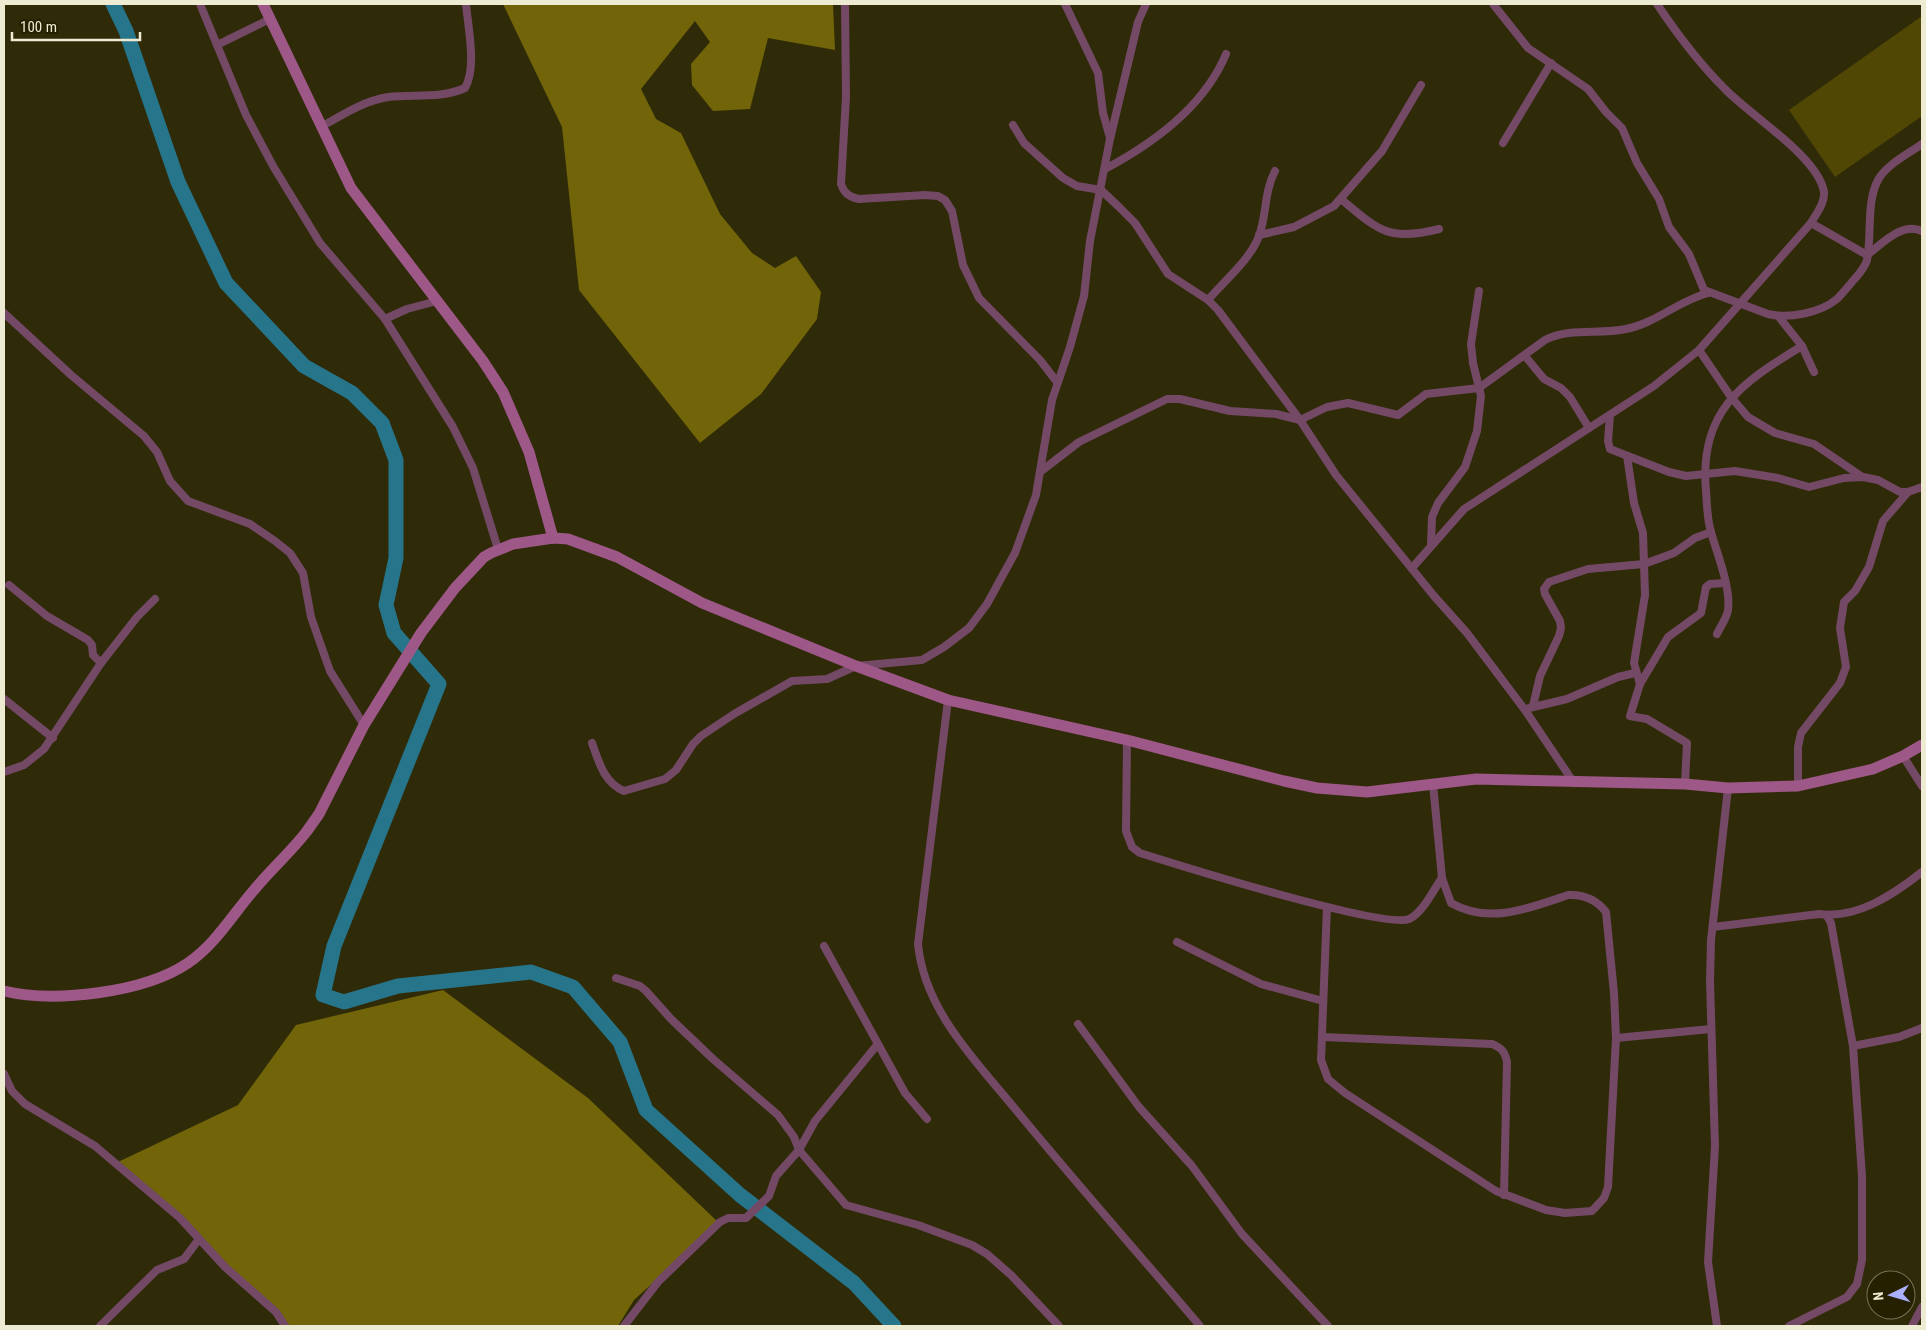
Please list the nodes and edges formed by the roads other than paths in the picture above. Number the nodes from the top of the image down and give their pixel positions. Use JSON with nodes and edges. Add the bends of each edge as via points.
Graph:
{"nodes":[{"id":1,"x":200,"y":4,"type":"edge"},
{"id":2,"x":264,"y":4,"type":"edge"},
{"id":3,"x":466,"y":4,"type":"edge"},
{"id":4,"x":845,"y":4,"type":"edge"},
{"id":5,"x":1065,"y":4,"type":"edge"},
{"id":6,"x":1146,"y":4,"type":"edge"},
{"id":7,"x":1493,"y":4,"type":"edge"},
{"id":8,"x":1657,"y":4,"type":"edge"},
{"id":9,"x":270,"y":19,"type":"junction"},
{"id":10,"x":217,"y":45,"type":"junction"},
{"id":11,"x":1226,"y":54,"type":"dead end"},
{"id":12,"x":1551,"y":63,"type":"junction"},
{"id":13,"x":1421,"y":85,"type":"dead end"},
{"id":14,"x":1013,"y":125,"type":"dead end"},
{"id":15,"x":321,"y":127,"type":"junction"},
{"id":16,"x":1110,"y":139,"type":"junction"},
{"id":17,"x":1503,"y":143,"type":"dead end"},
{"id":18,"x":1922,"y":144,"type":"edge"},
{"id":19,"x":1105,"y":169,"type":"junction"},
{"id":20,"x":1275,"y":171,"type":"dead end"},
{"id":21,"x":1101,"y":190,"type":"junction"},
{"id":22,"x":1340,"y":199,"type":"junction"},
{"id":23,"x":1811,"y":223,"type":"junction"},
{"id":24,"x":1439,"y":229,"type":"dead end"},
{"id":25,"x":1922,"y":231,"type":"edge"},
{"id":26,"x":1259,"y":236,"type":"junction"},
{"id":27,"x":1867,"y":255,"type":"junction"},
{"id":28,"x":1479,"y":291,"type":"dead end"},
{"id":29,"x":1708,"y":293,"type":"junction"},
{"id":30,"x":1208,"y":300,"type":"junction"},
{"id":31,"x":437,"y":301,"type":"junction"},
{"id":32,"x":1740,"y":303,"type":"junction"},
{"id":33,"x":4,"y":313,"type":"edge"},
{"id":34,"x":1779,"y":317,"type":"junction"},
{"id":35,"x":385,"y":319,"type":"junction"},
{"id":36,"x":1802,"y":346,"type":"junction"},
{"id":37,"x":1699,"y":350,"type":"junction"},
{"id":38,"x":1525,"y":356,"type":"junction"},
{"id":39,"x":1814,"y":372,"type":"dead end"},
{"id":40,"x":1057,"y":382,"type":"junction"},
{"id":41,"x":1479,"y":388,"type":"junction"},
{"id":42,"x":1731,"y":397,"type":"junction"},
{"id":43,"x":1610,"y":415,"type":"junction"},
{"id":44,"x":1300,"y":420,"type":"junction"},
{"id":45,"x":1589,"y":428,"type":"junction"},
{"id":46,"x":1627,"y":456,"type":"junction"},
{"id":47,"x":1040,"y":472,"type":"junction"},
{"id":48,"x":1705,"y":476,"type":"junction"},
{"id":49,"x":1862,"y":477,"type":"junction"},
{"id":50,"x":1922,"y":488,"type":"edge"},
{"id":51,"x":1908,"y":492,"type":"junction"},
{"id":52,"x":1710,"y":532,"type":"junction"},
{"id":53,"x":552,"y":538,"type":"junction"},
{"id":54,"x":1431,"y":545,"type":"junction"},
{"id":55,"x":498,"y":549,"type":"junction"},
{"id":56,"x":1644,"y":564,"type":"junction"},
{"id":57,"x":1412,"y":568,"type":"junction"},
{"id":58,"x":1724,"y":583,"type":"junction"},
{"id":59,"x":10,"y":585,"type":"dead end"},
{"id":60,"x":155,"y":599,"type":"dead end"},
{"id":61,"x":1717,"y":634,"type":"dead end"},
{"id":62,"x":101,"y":663,"type":"junction"},
{"id":63,"x":856,"y":666,"type":"junction"},
{"id":64,"x":1635,"y":673,"type":"junction"},
{"id":65,"x":1640,"y":684,"type":"junction"},
{"id":66,"x":4,"y":699,"type":"edge"},
{"id":67,"x":948,"y":700,"type":"junction"},
{"id":68,"x":1533,"y":706,"type":"junction"},
{"id":69,"x":1525,"y":710,"type":"junction"},
{"id":70,"x":364,"y":725,"type":"junction"},
{"id":71,"x":53,"y":738,"type":"junction"},
{"id":72,"x":1127,"y":740,"type":"junction"},
{"id":73,"x":592,"y":743,"type":"dead end"},
{"id":74,"x":1922,"y":745,"type":"edge"},
{"id":75,"x":1903,"y":756,"type":"junction"},
{"id":76,"x":4,"y":772,"type":"edge"},
{"id":77,"x":1574,"y":782,"type":"junction"},
{"id":78,"x":1433,"y":784,"type":"junction"},
{"id":79,"x":1686,"y":784,"type":"junction"},
{"id":80,"x":1798,"y":786,"type":"junction"},
{"id":81,"x":1922,"y":786,"type":"edge"},
{"id":82,"x":1728,"y":788,"type":"junction"},
{"id":83,"x":1922,"y":872,"type":"edge"},
{"id":84,"x":1442,"y":878,"type":"junction"},
{"id":85,"x":1327,"y":907,"type":"junction"},
{"id":86,"x":1827,"y":916,"type":"junction"},
{"id":87,"x":1713,"y":927,"type":"junction"},
{"id":88,"x":1177,"y":942,"type":"dead end"},
{"id":89,"x":824,"y":946,"type":"dead end"},
{"id":90,"x":616,"y":978,"type":"dead end"},
{"id":91,"x":4,"y":991,"type":"edge"},
{"id":92,"x":1323,"y":1001,"type":"junction"},
{"id":93,"x":1078,"y":1024,"type":"dead end"},
{"id":94,"x":1922,"y":1028,"type":"edge"},
{"id":95,"x":1711,"y":1029,"type":"junction"},
{"id":96,"x":1322,"y":1037,"type":"junction"},
{"id":97,"x":1616,"y":1038,"type":"junction"},
{"id":98,"x":877,"y":1045,"type":"junction"},
{"id":99,"x":1853,"y":1046,"type":"junction"},
{"id":100,"x":4,"y":1074,"type":"edge"},
{"id":101,"x":927,"y":1119,"type":"dead end"},
{"id":102,"x":799,"y":1150,"type":"junction"},
{"id":103,"x":1504,"y":1195,"type":"junction"},
{"id":104,"x":199,"y":1239,"type":"junction"},
{"id":105,"x":1922,"y":1307,"type":"edge"},
{"id":106,"x":1804,"y":1323,"type":"edge"},
{"id":107,"x":100,"y":1326,"type":"edge"},
{"id":108,"x":285,"y":1326,"type":"edge"},
{"id":109,"x":624,"y":1326,"type":"edge"},
{"id":110,"x":1059,"y":1326,"type":"edge"},
{"id":111,"x":1200,"y":1326,"type":"edge"},
{"id":112,"x":1328,"y":1326,"type":"edge"},
{"id":113,"x":1717,"y":1326,"type":"edge"},
{"id":114,"x":1789,"y":1326,"type":"edge"},
{"id":115,"x":1912,"y":1326,"type":"edge"}],
"edges":[{"from":1,"to":10,"type":"street"},
{"from":2,"to":9,"type":"street"},
{"from":3,"to":15,"type":"street","via":[[471,65],[470,80],[465,88],[446,94],[387,97],[348,111]]},
{"from":4,"to":40,"type":"street","via":[[843,190],[848,196],[859,199],[925,195],[945,200],[952,211],[963,265],[979,298],[1040,360]]},
{"from":5,"to":16,"type":"street","via":[[1098,73]]},
{"from":6,"to":16,"type":"street","via":[[1138,22]]},
{"from":7,"to":12,"type":"street","via":[[1523,43]]},
{"from":8,"to":23,"type":"street","via":[[1704,68],[1739,103],[1782,137],[1816,174],[1824,196]]},
{"from":9,"to":10,"type":"street"},
{"from":9,"to":15,"type":"street"},
{"from":10,"to":35,"type":"street","via":[[246,115],[320,243]]},
{"from":11,"to":19,"type":"street","via":[[1212,81],[1177,120],[1144,146]]},
{"from":12,"to":17,"type":"street"},
{"from":12,"to":29,"type":"street","via":[[1588,89],[1622,128],[1634,158],[1659,199],[1669,227],[1689,254],[1702,288]]},
{"from":13,"to":22,"type":"street","via":[[1388,143]]},
{"from":14,"to":21,"type":"street","via":[[1024,143],[1063,178],[1077,186]]},
{"from":15,"to":31,"type":"street","via":[[359,200]]},
{"from":16,"to":19,"type":"street"},
{"from":18,"to":27,"type":"street","via":[[1887,169],[1879,179]]},
{"from":19,"to":21,"type":"street"},
{"from":20,"to":26,"type":"street","via":[[1266,192]]},
{"from":21,"to":30,"type":"street","via":[[1135,223],[1168,274]]},
{"from":21,"to":40,"type":"street","via":[[1090,241],[1084,296]]},
{"from":22,"to":24,"type":"street","via":[[1380,230],[1402,235]]},
{"from":22,"to":26,"type":"street","via":[[1294,227]]},
{"from":23,"to":27,"type":"street"},
{"from":23,"to":32,"type":"street"},
{"from":25,"to":27,"type":"street","via":[[1914,227],[1903,230]]},
{"from":26,"to":30,"type":"street","via":[[1246,257]]},
{"from":27,"to":34,"type":"street","via":[[1860,273],[1838,298],[1825,307]]},
{"from":28,"to":41,"type":"street","via":[[1471,344]]},
{"from":29,"to":32,"type":"street"},
{"from":29,"to":38,"type":"street","via":[[1685,300],[1661,316],[1627,329],[1557,334]]},
{"from":30,"to":44,"type":"street"},
{"from":31,"to":35,"type":"street"},
{"from":31,"to":53,"type":"street","via":[[503,392],[529,452]]},
{"from":32,"to":34,"type":"street"},
{"from":32,"to":37,"type":"street"},
{"from":33,"to":70,"type":"street","via":[[144,436],[157,452],[170,481],[188,501],[250,524],[290,553],[303,572],[311,617],[330,671]]},
{"from":34,"to":36,"type":"street"},
{"from":35,"to":55,"type":"street","via":[[433,393],[473,468]]},
{"from":36,"to":39,"type":"street"},
{"from":36,"to":42,"type":"street"},
{"from":37,"to":42,"type":"street"},
{"from":37,"to":43,"type":"street","via":[[1654,386]]},
{"from":38,"to":41,"type":"street"},
{"from":38,"to":45,"type":"street","via":[[1544,379],[1564,390]]},
{"from":40,"to":47,"type":"street"},
{"from":41,"to":44,"type":"street","via":[[1426,394],[1398,415],[1348,403],[1327,407]]},
{"from":41,"to":54,"type":"street","via":[[1477,431],[1469,458],[1460,476],[1438,503],[1430,524]]},
{"from":42,"to":48,"type":"street","via":[[1710,439]]},
{"from":42,"to":49,"type":"street","via":[[1748,417],[1775,434],[1814,444]]},
{"from":43,"to":45,"type":"street"},
{"from":43,"to":46,"type":"street","via":[[1609,447]]},
{"from":44,"to":47,"type":"street","via":[[1167,399],[1079,442]]},
{"from":44,"to":57,"type":"street","via":[[1336,475]]},
{"from":45,"to":54,"type":"street","via":[[1464,509]]},
{"from":46,"to":48,"type":"street","via":[[1678,475]]},
{"from":46,"to":56,"type":"street","via":[[1635,508],[1642,528]]},
{"from":47,"to":63,"type":"street","via":[[1034,502],[1015,552],[987,604],[969,628],[922,660]]},
{"from":48,"to":49,"type":"street","via":[[1735,472],[1778,478],[1809,487]]},
{"from":48,"to":52,"type":"street"},
{"from":49,"to":51,"type":"street"},
{"from":50,"to":51,"type":"street"},
{"from":51,"to":80,"type":"street","via":[[1882,524],[1869,567],[1855,591],[1844,602],[1840,628],[1846,667],[1840,683],[1802,733],[1798,747]]},
{"from":52,"to":56,"type":"street","via":[[1695,538],[1674,554]]},
{"from":52,"to":58,"type":"street","via":[[1720,556]]},
{"from":53,"to":55,"type":"street"},
{"from":53,"to":63,"type":"street","via":[[568,539],[617,557],[702,603]]},
{"from":54,"to":57,"type":"street"},
{"from":55,"to":70,"type":"street","via":[[484,557],[455,588],[422,633]]},
{"from":56,"to":64,"type":"street","via":[[1645,595],[1634,657]]},
{"from":56,"to":68,"type":"street","via":[[1588,569],[1546,585],[1545,594],[1561,628],[1540,676]]},
{"from":57,"to":69,"type":"street","via":[[1467,633]]},
{"from":58,"to":61,"type":"street","via":[[1728,610]]},
{"from":58,"to":65,"type":"street","via":[[1706,587],[1701,613],[1668,637]]},
{"from":59,"to":62,"type":"street","via":[[47,616],[88,640],[93,655]]},
{"from":60,"to":62,"type":"street"},
{"from":62,"to":71,"type":"street"},
{"from":63,"to":67,"type":"street"},
{"from":63,"to":73,"type":"street","via":[[827,679],[792,680],[700,736],[671,775],[636,789],[624,791],[610,781],[602,770]]},
{"from":64,"to":65,"type":"street"},
{"from":64,"to":68,"type":"street","via":[[1567,699]]},
{"from":65,"to":79,"type":"street","via":[[1631,718],[1647,719],[1686,742]]},
{"from":66,"to":71,"type":"street"},
{"from":67,"to":72,"type":"street"},
{"from":67,"to":111,"type":"street","via":[[918,944],[919,962],[926,982],[946,1021],[980,1070]]},
{"from":68,"to":69,"type":"street"},
{"from":69,"to":77,"type":"street"},
{"from":70,"to":91,"type":"street","via":[[319,814],[216,936],[188,963],[161,978],[120,988],[38,995]]},
{"from":71,"to":76,"type":"street","via":[[24,765]]},
{"from":72,"to":78,"type":"street","via":[[1317,788],[1367,792]]},
{"from":72,"to":85,"type":"street","via":[[1126,831],[1129,843],[1136,850],[1177,865]]},
{"from":74,"to":75,"type":"street"},
{"from":75,"to":80,"type":"street","via":[[1873,769]]},
{"from":75,"to":81,"type":"street"},
{"from":77,"to":78,"type":"street","via":[[1476,778]]},
{"from":77,"to":79,"type":"street"},
{"from":78,"to":84,"type":"street"},
{"from":79,"to":82,"type":"street"},
{"from":80,"to":82,"type":"street"},
{"from":82,"to":87,"type":"street"},
{"from":83,"to":86,"type":"street","via":[[1875,903]]},
{"from":84,"to":85,"type":"street","via":[[1417,914],[1405,920]]},
{"from":84,"to":97,"type":"street","via":[[1451,903],[1492,914],[1513,913],[1568,895],[1585,896],[1601,905],[1609,922]]},
{"from":85,"to":92,"type":"street"},
{"from":86,"to":87,"type":"street","via":[[1818,914]]},
{"from":86,"to":99,"type":"street"},
{"from":87,"to":95,"type":"street"},
{"from":88,"to":92,"type":"street","via":[[1261,984]]},
{"from":89,"to":98,"type":"street"},
{"from":90,"to":102,"type":"street","via":[[646,991],[713,1059],[778,1115]]},
{"from":92,"to":96,"type":"street"},
{"from":93,"to":112,"type":"street","via":[[1139,1107],[1192,1166],[1242,1234]]},
{"from":94,"to":99,"type":"street","via":[[1899,1037]]},
{"from":95,"to":97,"type":"street"},
{"from":95,"to":113,"type":"street","via":[[1715,1146],[1708,1262]]},
{"from":96,"to":103,"type":"street","via":[[1321,1066],[1328,1079],[1365,1107]]},
{"from":96,"to":103,"type":"street","via":[[1500,1046],[1507,1062]]},
{"from":97,"to":103,"type":"street","via":[[1608,1187],[1604,1198],[1592,1211],[1565,1214]]},
{"from":98,"to":101,"type":"street","via":[[905,1094]]},
{"from":98,"to":102,"type":"street","via":[[815,1121]]},
{"from":99,"to":106,"type":"street","via":[[1864,1244],[1860,1272],[1857,1284],[1847,1297]]},
{"from":100,"to":104,"type":"street","via":[[18,1098],[95,1146],[180,1218]]},
{"from":102,"to":109,"type":"street","via":[[776,1176],[769,1196],[746,1218],[728,1218],[720,1222],[658,1282]]},
{"from":102,"to":110,"type":"street","via":[[846,1205],[918,1225],[987,1254]]},
{"from":104,"to":107,"type":"street","via":[[184,1259],[157,1270]]},
{"from":104,"to":108,"type":"street","via":[[276,1312]]},
{"from":105,"to":115,"type":"street"},
{"from":106,"to":114,"type":"street"}]}
